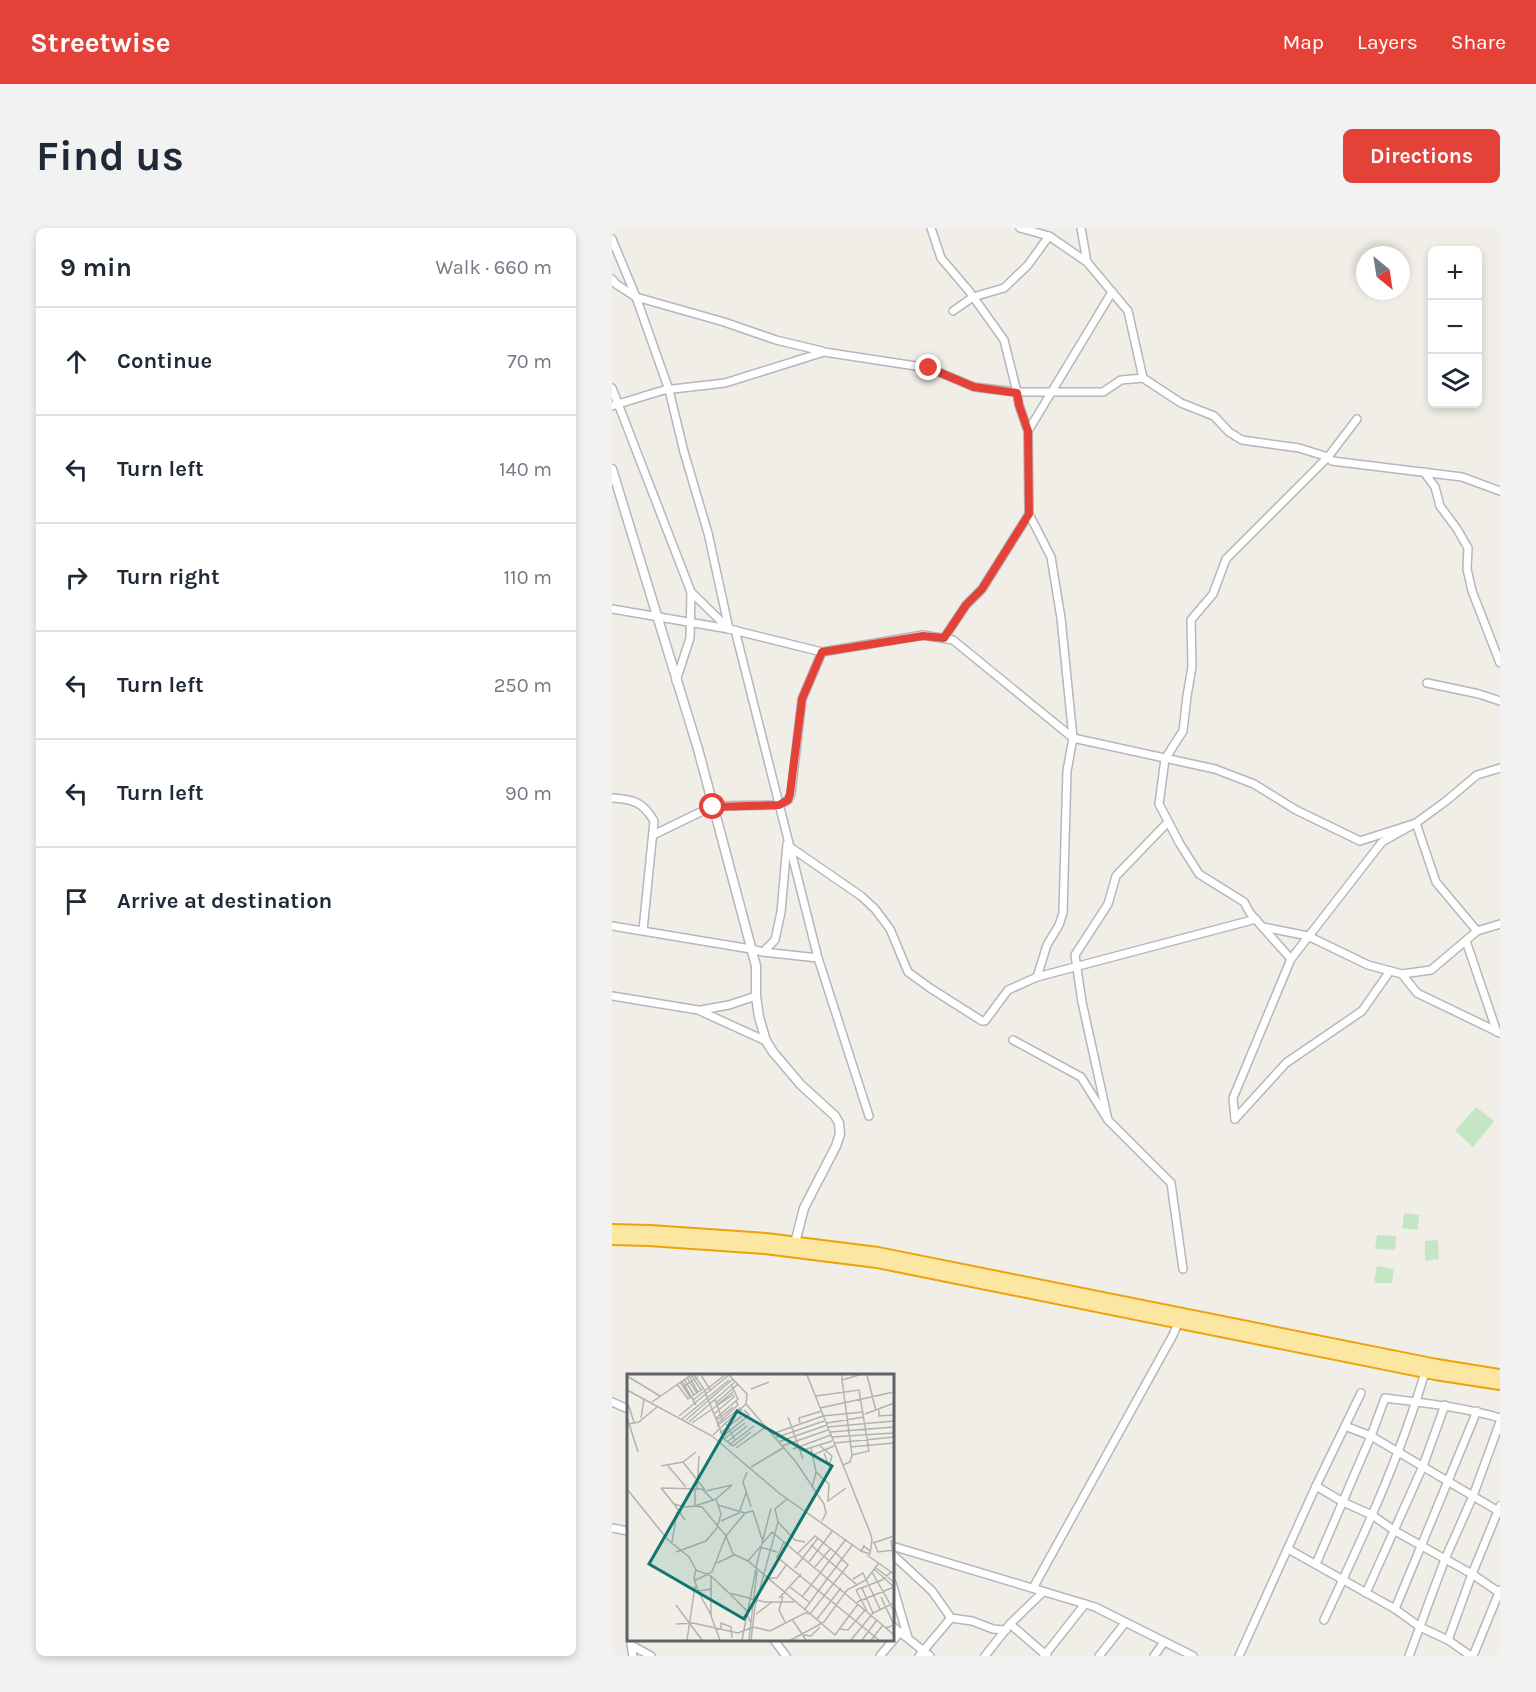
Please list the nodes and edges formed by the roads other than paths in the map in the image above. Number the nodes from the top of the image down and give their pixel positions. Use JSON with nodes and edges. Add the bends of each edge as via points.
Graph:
{"nodes":[{"id":1,"x":931,"y":228,"type":"edge"},
{"id":2,"x":1020,"y":228,"type":"edge"},
{"id":3,"x":1081,"y":228,"type":"edge"},
{"id":4,"x":1049,"y":236,"type":"junction"},
{"id":5,"x":612,"y":239,"type":"edge"},
{"id":6,"x":1087,"y":262,"type":"junction"},
{"id":7,"x":612,"y":279,"type":"edge"},
{"id":8,"x":1112,"y":292,"type":"junction"},
{"id":9,"x":636,"y":297,"type":"junction"},
{"id":10,"x":973,"y":297,"type":"junction"},
{"id":11,"x":953,"y":311,"type":"dead end"},
{"id":12,"x":824,"y":352,"type":"junction"},
{"id":13,"x":1143,"y":378,"type":"junction"},
{"id":14,"x":612,"y":388,"type":"edge"},
{"id":15,"x":669,"y":390,"type":"junction"},
{"id":16,"x":1052,"y":392,"type":"junction"},
{"id":17,"x":1017,"y":393,"type":"junction"},
{"id":18,"x":615,"y":405,"type":"edge"},
{"id":19,"x":1357,"y":419,"type":"dead end"},
{"id":20,"x":1028,"y":431,"type":"junction"},
{"id":21,"x":1328,"y":457,"type":"junction"},
{"id":22,"x":612,"y":469,"type":"edge"},
{"id":23,"x":1424,"y":472,"type":"junction"},
{"id":24,"x":1500,"y":491,"type":"edge"},
{"id":25,"x":1029,"y":514,"type":"junction"},
{"id":26,"x":691,"y":592,"type":"junction"},
{"id":27,"x":612,"y":609,"type":"edge"},
{"id":28,"x":656,"y":617,"type":"junction"},
{"id":29,"x":690,"y":622,"type":"junction"},
{"id":30,"x":732,"y":630,"type":"junction"},
{"id":31,"x":944,"y":638,"type":"junction"},
{"id":32,"x":822,"y":652,"type":"junction"},
{"id":33,"x":1500,"y":663,"type":"edge"},
{"id":34,"x":676,"y":681,"type":"junction"},
{"id":35,"x":1427,"y":683,"type":"dead end"},
{"id":36,"x":1500,"y":701,"type":"edge"},
{"id":37,"x":1073,"y":738,"type":"junction"},
{"id":38,"x":1165,"y":759,"type":"junction"},
{"id":39,"x":1500,"y":768,"type":"edge"},
{"id":40,"x":612,"y":798,"type":"edge"},
{"id":41,"x":779,"y":805,"type":"junction"},
{"id":42,"x":713,"y":807,"type":"junction"},
{"id":43,"x":1168,"y":822,"type":"junction"},
{"id":44,"x":1416,"y":823,"type":"junction"},
{"id":45,"x":653,"y":835,"type":"junction"},
{"id":46,"x":788,"y":844,"type":"junction"},
{"id":47,"x":1256,"y":919,"type":"junction"},
{"id":48,"x":1500,"y":924,"type":"edge"},
{"id":49,"x":612,"y":926,"type":"edge"},
{"id":50,"x":1263,"y":927,"type":"junction"},
{"id":51,"x":643,"y":930,"type":"junction"},
{"id":52,"x":1477,"y":931,"type":"junction"},
{"id":53,"x":1308,"y":936,"type":"junction"},
{"id":54,"x":1466,"y":941,"type":"junction"},
{"id":55,"x":752,"y":949,"type":"junction"},
{"id":56,"x":763,"y":952,"type":"junction"},
{"id":57,"x":818,"y":958,"type":"junction"},
{"id":58,"x":1291,"y":959,"type":"junction"},
{"id":59,"x":1077,"y":967,"type":"junction"},
{"id":60,"x":1390,"y":971,"type":"junction"},
{"id":61,"x":1402,"y":974,"type":"junction"},
{"id":62,"x":1037,"y":977,"type":"junction"},
{"id":63,"x":612,"y":996,"type":"edge"},
{"id":64,"x":756,"y":996,"type":"junction"},
{"id":65,"x":698,"y":1010,"type":"junction"},
{"id":66,"x":1499,"y":1033,"type":"edge"},
{"id":67,"x":1012,"y":1040,"type":"dead end"},
{"id":68,"x":766,"y":1041,"type":"junction"},
{"id":69,"x":869,"y":1116,"type":"dead end"},
{"id":70,"x":1108,"y":1120,"type":"junction"},
{"id":71,"x":612,"y":1230,"type":"edge"},
{"id":72,"x":612,"y":1239,"type":"edge"},
{"id":73,"x":795,"y":1243,"type":"junction"},
{"id":74,"x":1183,"y":1269,"type":"dead end"},
{"id":75,"x":1178,"y":1323,"type":"junction"},
{"id":76,"x":1425,"y":1372,"type":"junction"},
{"id":77,"x":1500,"y":1375,"type":"edge"},
{"id":78,"x":1500,"y":1384,"type":"edge"},
{"id":79,"x":1361,"y":1393,"type":"dead end"},
{"id":80,"x":612,"y":1402,"type":"edge"},
{"id":81,"x":1416,"y":1402,"type":"junction"},
{"id":82,"x":1445,"y":1405,"type":"junction"},
{"id":83,"x":627,"y":1409,"type":"edge"},
{"id":84,"x":1477,"y":1412,"type":"junction"},
{"id":85,"x":1500,"y":1420,"type":"edge"},
{"id":86,"x":1345,"y":1426,"type":"junction"},
{"id":87,"x":1371,"y":1436,"type":"junction"},
{"id":88,"x":1398,"y":1452,"type":"junction"},
{"id":89,"x":1423,"y":1466,"type":"junction"},
{"id":90,"x":1448,"y":1481,"type":"junction"},
{"id":91,"x":1316,"y":1486,"type":"junction"},
{"id":92,"x":1473,"y":1496,"type":"junction"},
{"id":93,"x":1343,"y":1502,"type":"junction"},
{"id":94,"x":1499,"y":1510,"type":"edge"},
{"id":95,"x":1372,"y":1515,"type":"junction"},
{"id":96,"x":612,"y":1528,"type":"edge"},
{"id":97,"x":627,"y":1531,"type":"edge"},
{"id":98,"x":1395,"y":1531,"type":"junction"},
{"id":99,"x":1421,"y":1546,"type":"junction"},
{"id":100,"x":894,"y":1547,"type":"edge"},
{"id":101,"x":1288,"y":1549,"type":"junction"},
{"id":102,"x":894,"y":1556,"type":"edge"},
{"id":103,"x":1444,"y":1559,"type":"junction"},
{"id":104,"x":1316,"y":1564,"type":"junction"},
{"id":105,"x":1472,"y":1574,"type":"junction"},
{"id":106,"x":1343,"y":1579,"type":"junction"},
{"id":107,"x":1032,"y":1588,"type":"junction"},
{"id":108,"x":894,"y":1590,"type":"edge"},
{"id":109,"x":1042,"y":1592,"type":"junction"},
{"id":110,"x":1500,"y":1592,"type":"edge"},
{"id":111,"x":1366,"y":1593,"type":"junction"},
{"id":112,"x":1085,"y":1605,"type":"junction"},
{"id":113,"x":1395,"y":1609,"type":"junction"},
{"id":114,"x":951,"y":1618,"type":"junction"},
{"id":115,"x":1324,"y":1620,"type":"dead end"},
{"id":116,"x":1125,"y":1623,"type":"junction"},
{"id":117,"x":1008,"y":1627,"type":"junction"},
{"id":118,"x":1420,"y":1627,"type":"junction"},
{"id":119,"x":894,"y":1628,"type":"edge"},
{"id":120,"x":900,"y":1632,"type":"junction"},
{"id":121,"x":908,"y":1638,"type":"junction"},
{"id":122,"x":894,"y":1639,"type":"edge"},
{"id":123,"x":775,"y":1641,"type":"edge"},
{"id":124,"x":892,"y":1641,"type":"edge"},
{"id":125,"x":1448,"y":1641,"type":"junction"},
{"id":126,"x":1164,"y":1642,"type":"junction"},
{"id":127,"x":921,"y":1653,"type":"edge"},
{"id":128,"x":633,"y":1656,"type":"edge"},
{"id":129,"x":651,"y":1656,"type":"edge"},
{"id":130,"x":786,"y":1656,"type":"edge"},
{"id":131,"x":880,"y":1656,"type":"edge"},
{"id":132,"x":930,"y":1656,"type":"edge"},
{"id":133,"x":985,"y":1656,"type":"edge"},
{"id":134,"x":1045,"y":1656,"type":"edge"},
{"id":135,"x":1099,"y":1656,"type":"edge"},
{"id":136,"x":1154,"y":1656,"type":"edge"},
{"id":137,"x":1192,"y":1656,"type":"edge"},
{"id":138,"x":1239,"y":1656,"type":"edge"},
{"id":139,"x":1409,"y":1656,"type":"edge"},
{"id":140,"x":1472,"y":1656,"type":"edge"}],
"edges":[{"from":1,"to":10,"type":"street","via":[[940,258]]},
{"from":2,"to":4,"type":"street"},
{"from":3,"to":6,"type":"street"},
{"from":4,"to":6,"type":"street"},
{"from":4,"to":10,"type":"street","via":[[1028,265],[1004,288]]},
{"from":5,"to":9,"type":"street"},
{"from":6,"to":8,"type":"street"},
{"from":7,"to":9,"type":"street"},
{"from":8,"to":13,"type":"street","via":[[1128,311]]},
{"from":8,"to":16,"type":"street"},
{"from":9,"to":12,"type":"street"},
{"from":9,"to":15,"type":"street"},
{"from":10,"to":11,"type":"street"},
{"from":10,"to":17,"type":"street","via":[[1004,340]]},
{"from":12,"to":15,"type":"street","via":[[725,383]]},
{"from":12,"to":17,"type":"street","via":[[929,368],[974,387]]},
{"from":13,"to":16,"type":"street","via":[[1121,380],[1104,392]]},
{"from":13,"to":21,"type":"street","via":[[1181,403],[1214,416],[1228,432],[1242,440],[1299,448]]},
{"from":14,"to":18,"type":"street"},
{"from":15,"to":18,"type":"street"},
{"from":15,"to":30,"type":"street"},
{"from":16,"to":17,"type":"street"},
{"from":16,"to":20,"type":"street"},
{"from":17,"to":20,"type":"street"},
{"from":18,"to":26,"type":"street"},
{"from":19,"to":21,"type":"street"},
{"from":20,"to":25,"type":"street"},
{"from":21,"to":23,"type":"street","via":[[1332,461]]},
{"from":21,"to":38,"type":"street","via":[[1226,559],[1213,594],[1191,620],[1192,668],[1184,731]]},
{"from":22,"to":28,"type":"street"},
{"from":23,"to":24,"type":"street","via":[[1462,477]]},
{"from":23,"to":33,"type":"street","via":[[1435,487],[1440,506],[1468,548],[1472,591]]},
{"from":25,"to":31,"type":"street","via":[[982,589]]},
{"from":25,"to":37,"type":"street","via":[[1051,557]]},
{"from":26,"to":29,"type":"street"},
{"from":26,"to":30,"type":"street"},
{"from":27,"to":28,"type":"street"},
{"from":28,"to":29,"type":"street"},
{"from":28,"to":34,"type":"street"},
{"from":29,"to":30,"type":"street"},
{"from":29,"to":34,"type":"street","via":[[690,638]]},
{"from":30,"to":32,"type":"street"},
{"from":30,"to":41,"type":"street"},
{"from":31,"to":32,"type":"street","via":[[923,636]]},
{"from":31,"to":37,"type":"street","via":[[953,640]]},
{"from":32,"to":41,"type":"street","via":[[802,699],[790,794]]},
{"from":34,"to":42,"type":"street"},
{"from":35,"to":36,"type":"street"},
{"from":37,"to":38,"type":"street"},
{"from":37,"to":62,"type":"street","via":[[1067,771],[1063,913]]},
{"from":38,"to":43,"type":"street","via":[[1159,804]]},
{"from":38,"to":44,"type":"street","via":[[1215,769],[1254,784],[1296,810],[1360,841]]},
{"from":39,"to":44,"type":"street","via":[[1477,775]]},
{"from":40,"to":45,"type":"street","via":[[628,799],[648,811],[654,821]]},
{"from":41,"to":42,"type":"street"},
{"from":41,"to":46,"type":"street"},
{"from":42,"to":45,"type":"street"},
{"from":42,"to":55,"type":"street"},
{"from":43,"to":47,"type":"street","via":[[1198,874],[1244,902]]},
{"from":43,"to":59,"type":"street","via":[[1116,876],[1108,904],[1075,955]]},
{"from":44,"to":52,"type":"street","via":[[1436,882]]},
{"from":44,"to":53,"type":"street","via":[[1382,842]]},
{"from":45,"to":51,"type":"street"},
{"from":46,"to":56,"type":"street","via":[[781,912],[774,940]]},
{"from":46,"to":57,"type":"street"},
{"from":46,"to":62,"type":"street","via":[[875,909],[890,929],[908,972],[982,1021],[1008,990]]},
{"from":47,"to":50,"type":"street"},
{"from":47,"to":59,"type":"street"},
{"from":48,"to":52,"type":"street"},
{"from":49,"to":51,"type":"street"},
{"from":50,"to":53,"type":"street"},
{"from":50,"to":58,"type":"street"},
{"from":51,"to":55,"type":"street"},
{"from":52,"to":54,"type":"street"},
{"from":53,"to":58,"type":"street"},
{"from":53,"to":60,"type":"street","via":[[1368,965]]},
{"from":54,"to":61,"type":"street","via":[[1431,970]]},
{"from":54,"to":66,"type":"street"},
{"from":55,"to":56,"type":"street"},
{"from":55,"to":64,"type":"street"},
{"from":56,"to":57,"type":"street"},
{"from":57,"to":69,"type":"street"},
{"from":58,"to":60,"type":"street","via":[[1233,1098],[1235,1119],[1286,1063],[1362,1011]]},
{"from":59,"to":62,"type":"street"},
{"from":59,"to":70,"type":"street"},
{"from":60,"to":61,"type":"street"},
{"from":61,"to":66,"type":"street","via":[[1417,993]]},
{"from":63,"to":65,"type":"street"},
{"from":64,"to":65,"type":"street","via":[[720,1008]]},
{"from":64,"to":68,"type":"street"},
{"from":65,"to":68,"type":"street"},
{"from":67,"to":70,"type":"street","via":[[1081,1077]]},
{"from":68,"to":73,"type":"street","via":[[801,1085],[835,1116],[840,1134],[804,1208]]},
{"from":70,"to":74,"type":"street","via":[[1171,1183]]},
{"from":71,"to":73,"type":"highway"},
{"from":72,"to":75,"type":"highway","via":[[765,1248],[877,1262]]},
{"from":73,"to":77,"type":"highway","via":[[878,1253]]},
{"from":75,"to":76,"type":"highway"},
{"from":75,"to":107,"type":"street"},
{"from":76,"to":78,"type":"highway"},
{"from":76,"to":81,"type":"street"},
{"from":79,"to":86,"type":"street"},
{"from":80,"to":83,"type":"street"},
{"from":81,"to":82,"type":"street"},
{"from":81,"to":87,"type":"street","via":[[1385,1398]]},
{"from":81,"to":88,"type":"street"},
{"from":82,"to":84,"type":"street"},
{"from":82,"to":89,"type":"street"},
{"from":84,"to":85,"type":"street"},
{"from":84,"to":90,"type":"street"},
{"from":85,"to":92,"type":"street"},
{"from":86,"to":87,"type":"street"},
{"from":86,"to":91,"type":"street"},
{"from":87,"to":88,"type":"street"},
{"from":87,"to":93,"type":"street"},
{"from":88,"to":89,"type":"street"},
{"from":88,"to":95,"type":"street"},
{"from":89,"to":90,"type":"street"},
{"from":89,"to":98,"type":"street"},
{"from":90,"to":92,"type":"street"},
{"from":90,"to":99,"type":"street"},
{"from":91,"to":93,"type":"street"},
{"from":91,"to":101,"type":"street"},
{"from":92,"to":94,"type":"street"},
{"from":92,"to":103,"type":"street"},
{"from":93,"to":95,"type":"street"},
{"from":93,"to":104,"type":"street"},
{"from":94,"to":105,"type":"street"},
{"from":95,"to":98,"type":"street"},
{"from":95,"to":106,"type":"street"},
{"from":96,"to":97,"type":"street"},
{"from":98,"to":99,"type":"street"},
{"from":98,"to":111,"type":"street"},
{"from":99,"to":103,"type":"street"},
{"from":99,"to":113,"type":"street"},
{"from":100,"to":107,"type":"street"},
{"from":101,"to":104,"type":"street"},
{"from":101,"to":138,"type":"street"},
{"from":102,"to":114,"type":"street","via":[[932,1592]]},
{"from":103,"to":105,"type":"street"},
{"from":103,"to":118,"type":"street"},
{"from":104,"to":106,"type":"street"},
{"from":105,"to":110,"type":"street"},
{"from":105,"to":125,"type":"street"},
{"from":106,"to":111,"type":"street"},
{"from":106,"to":115,"type":"street"},
{"from":107,"to":109,"type":"street"},
{"from":108,"to":121,"type":"street"},
{"from":109,"to":112,"type":"street"},
{"from":109,"to":117,"type":"street"},
{"from":110,"to":140,"type":"street"},
{"from":111,"to":113,"type":"street"},
{"from":112,"to":116,"type":"street"},
{"from":112,"to":134,"type":"street"},
{"from":113,"to":118,"type":"street"},
{"from":114,"to":117,"type":"street","via":[[993,1629]]},
{"from":114,"to":127,"type":"street"},
{"from":116,"to":126,"type":"street"},
{"from":116,"to":135,"type":"street"},
{"from":117,"to":133,"type":"street"},
{"from":117,"to":134,"type":"street"},
{"from":118,"to":125,"type":"street"},
{"from":118,"to":139,"type":"street"},
{"from":119,"to":120,"type":"street"},
{"from":120,"to":121,"type":"street"},
{"from":120,"to":122,"type":"street"},
{"from":121,"to":127,"type":"street"},
{"from":123,"to":130,"type":"street"},
{"from":124,"to":131,"type":"street"},
{"from":125,"to":140,"type":"street"},
{"from":126,"to":136,"type":"street"},
{"from":126,"to":137,"type":"street"},
{"from":127,"to":132,"type":"street"},
{"from":128,"to":129,"type":"street","via":[[631,1645]]}]}
